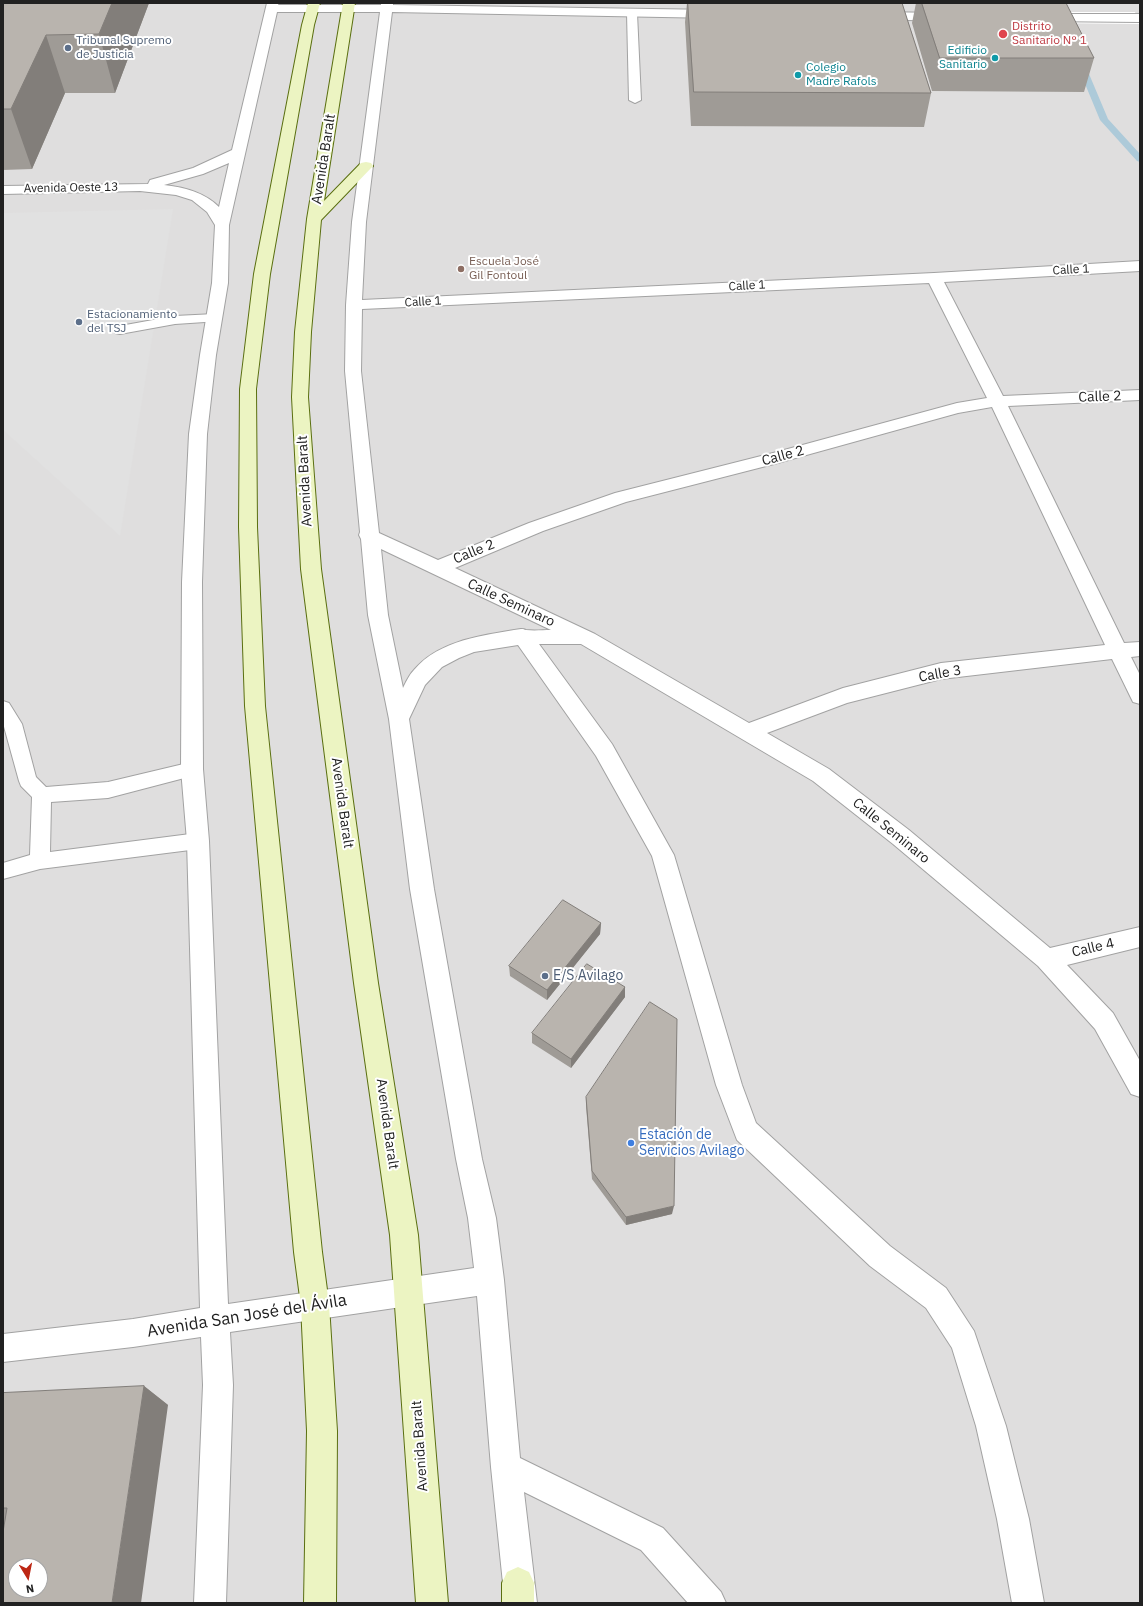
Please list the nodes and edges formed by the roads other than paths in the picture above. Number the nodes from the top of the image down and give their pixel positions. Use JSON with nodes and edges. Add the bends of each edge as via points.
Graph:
{"nodes":[{"id":1,"x":272,"y":6,"type":"edge"},
{"id":2,"x":313,"y":6,"type":"edge"},
{"id":3,"x":349,"y":6,"type":"edge"},
{"id":4,"x":387,"y":6,"type":"edge"},
{"id":5,"x":632,"y":13,"type":"junction"},
{"id":6,"x":727,"y":14,"type":"edge"},
{"id":7,"x":862,"y":16,"type":"edge"},
{"id":8,"x":956,"y":17,"type":"edge"},
{"id":9,"x":1036,"y":18,"type":"edge"},
{"id":10,"x":1139,"y":18,"type":"edge"},
{"id":11,"x":635,"y":100,"type":"dead end"},
{"id":12,"x":239,"y":152,"type":"junction"},
{"id":13,"x":366,"y":166,"type":"junction"},
{"id":14,"x":140,"y":187,"type":"junction"},
{"id":15,"x":3,"y":190,"type":"edge"},
{"id":16,"x":314,"y":219,"type":"junction"},
{"id":17,"x":222,"y":225,"type":"junction"},
{"id":18,"x":1140,"y":266,"type":"edge"},
{"id":19,"x":934,"y":278,"type":"junction"},
{"id":20,"x":354,"y":305,"type":"junction"},
{"id":21,"x":215,"y":318,"type":"junction"},
{"id":22,"x":120,"y":330,"type":"dead end"},
{"id":23,"x":1140,"y":395,"type":"edge"},
{"id":24,"x":998,"y":401,"type":"junction"},
{"id":25,"x":368,"y":535,"type":"junction"},
{"id":26,"x":437,"y":568,"type":"junction"},
{"id":27,"x":522,"y":636,"type":"junction"},
{"id":28,"x":588,"y":639,"type":"junction"},
{"id":29,"x":1140,"y":649,"type":"edge"},
{"id":30,"x":1118,"y":652,"type":"junction"},
{"id":31,"x":1140,"y":696,"type":"edge"},
{"id":32,"x":3,"y":708,"type":"edge"},
{"id":33,"x":399,"y":719,"type":"junction"},
{"id":34,"x":748,"y":732,"type":"junction"},
{"id":35,"x":192,"y":769,"type":"junction"},
{"id":36,"x":42,"y":795,"type":"junction"},
{"id":37,"x":198,"y":841,"type":"junction"},
{"id":38,"x":40,"y":861,"type":"junction"},
{"id":39,"x":3,"y":871,"type":"edge"},
{"id":40,"x":1140,"y":937,"type":"edge"},
{"id":41,"x":1046,"y":960,"type":"junction"},
{"id":42,"x":1140,"y":1085,"type":"edge"},
{"id":43,"x":490,"y":1280,"type":"junction"},
{"id":44,"x":407,"y":1290,"type":"junction"},
{"id":45,"x":315,"y":1305,"type":"junction"},
{"id":46,"x":214,"y":1321,"type":"junction"},
{"id":47,"x":3,"y":1348,"type":"edge"},
{"id":48,"x":506,"y":1467,"type":"junction"},
{"id":49,"x":519,"y":1596,"type":"edge"},
{"id":50,"x":210,"y":1603,"type":"edge"},
{"id":51,"x":320,"y":1603,"type":"edge"},
{"id":52,"x":432,"y":1603,"type":"edge"},
{"id":53,"x":710,"y":1603,"type":"edge"},
{"id":54,"x":1028,"y":1603,"type":"edge"}],
"edges":[{"from":1,"to":2,"type":"street"},
{"from":1,"to":12,"type":"street"},
{"from":2,"to":3,"type":"street"},
{"from":2,"to":45,"type":"main road","via":[[262,274],[248,389],[248,528],[255,706]]},
{"from":3,"to":4,"type":"street"},
{"from":3,"to":16,"type":"main road","name":"Avenida Baralt"},
{"from":4,"to":5,"type":"street"},
{"from":4,"to":13,"type":"street"},
{"from":5,"to":6,"type":"street"},
{"from":5,"to":11,"type":"lane"},
{"from":7,"to":8,"type":"street"},
{"from":9,"to":10,"type":"street"},
{"from":12,"to":14,"type":"street","name":"Avenida Oeste 13","via":[[208,169],[182,178]]},
{"from":12,"to":17,"type":"street"},
{"from":13,"to":16,"type":"main road"},
{"from":13,"to":20,"type":"street","via":[[359,222]]},
{"from":14,"to":15,"type":"street","name":"Avenida Oeste 13"},
{"from":14,"to":17,"type":"street","name":"Avenida Oeste 13","via":[[178,191],[197,197],[213,209]]},
{"from":16,"to":44,"type":"main road","name":"Avenida Baralt","via":[[303,332],[300,397],[310,569],[366,983],[404,1235]]},
{"from":17,"to":21,"type":"street","via":[[220,283]]},
{"from":18,"to":19,"type":"street","name":"Calle 1"},
{"from":19,"to":20,"type":"street","name":"Calle 1"},
{"from":19,"to":24,"type":"street"},
{"from":20,"to":25,"type":"street","via":[[353,371]]},
{"from":21,"to":22,"type":"lane","via":[[174,320]]},
{"from":21,"to":35,"type":"street","via":[[198,434],[192,582]]},
{"from":23,"to":24,"type":"street","name":"Calle 2"},
{"from":24,"to":26,"type":"street","name":"Calle 2","via":[[957,408],[621,497],[536,527]]},
{"from":24,"to":30,"type":"street"},
{"from":25,"to":26,"type":"street","name":"Calle Seminaro"},
{"from":25,"to":33,"type":"street","via":[[378,615]]},
{"from":26,"to":28,"type":"street","name":"Calle Seminaro"},
{"from":27,"to":28,"type":"street","name":"Calle Seminaro"},
{"from":27,"to":33,"type":"street","name":"Calle Seminaro","via":[[472,646],[441,657],[421,676]]},
{"from":27,"to":54,"type":"street","via":[[604,750],[664,855],[729,1085],[746,1131],[880,1256],[936,1298],[964,1341],[991,1426],[1013,1519]]},
{"from":28,"to":34,"type":"street","name":"Calle Seminaro"},
{"from":29,"to":30,"type":"street","name":"Calle 3"},
{"from":30,"to":31,"type":"street"},
{"from":30,"to":34,"type":"street","name":"Calle 3","via":[[941,671],[843,696]]},
{"from":32,"to":36,"type":"lane","via":[[13,724],[28,781]]},
{"from":33,"to":43,"type":"street","via":[[422,889],[469,1158],[482,1218]]},
{"from":34,"to":41,"type":"street","name":"Calle Seminaro","via":[[820,775],[901,837]]},
{"from":35,"to":36,"type":"lane","via":[[108,790]]},
{"from":35,"to":37,"type":"street"},
{"from":36,"to":38,"type":"lane"},
{"from":37,"to":38,"type":"lane"},
{"from":37,"to":46,"type":"street"},
{"from":38,"to":39,"type":"lane"},
{"from":40,"to":41,"type":"street","name":"Calle 4"},
{"from":41,"to":42,"type":"street","name":"Calle Seminaro","via":[[1104,1021]]},
{"from":43,"to":44,"type":"street","name":"Avenida San José del Ávila"},
{"from":43,"to":48,"type":"street"},
{"from":44,"to":45,"type":"street","name":"Avenida San José del Ávila"},
{"from":44,"to":52,"type":"main road","name":"Avenida Baralt"},
{"from":45,"to":46,"type":"street","name":"Avenida San José del Ávila"},
{"from":45,"to":51,"type":"main road","via":[[322,1431]]},
{"from":46,"to":47,"type":"street","name":"Avenida San José del Ávila","via":[[133,1334]]},
{"from":46,"to":50,"type":"street","via":[[218,1385]]},
{"from":48,"to":49,"type":"street"},
{"from":48,"to":53,"type":"street","via":[[652,1539]]}]}
